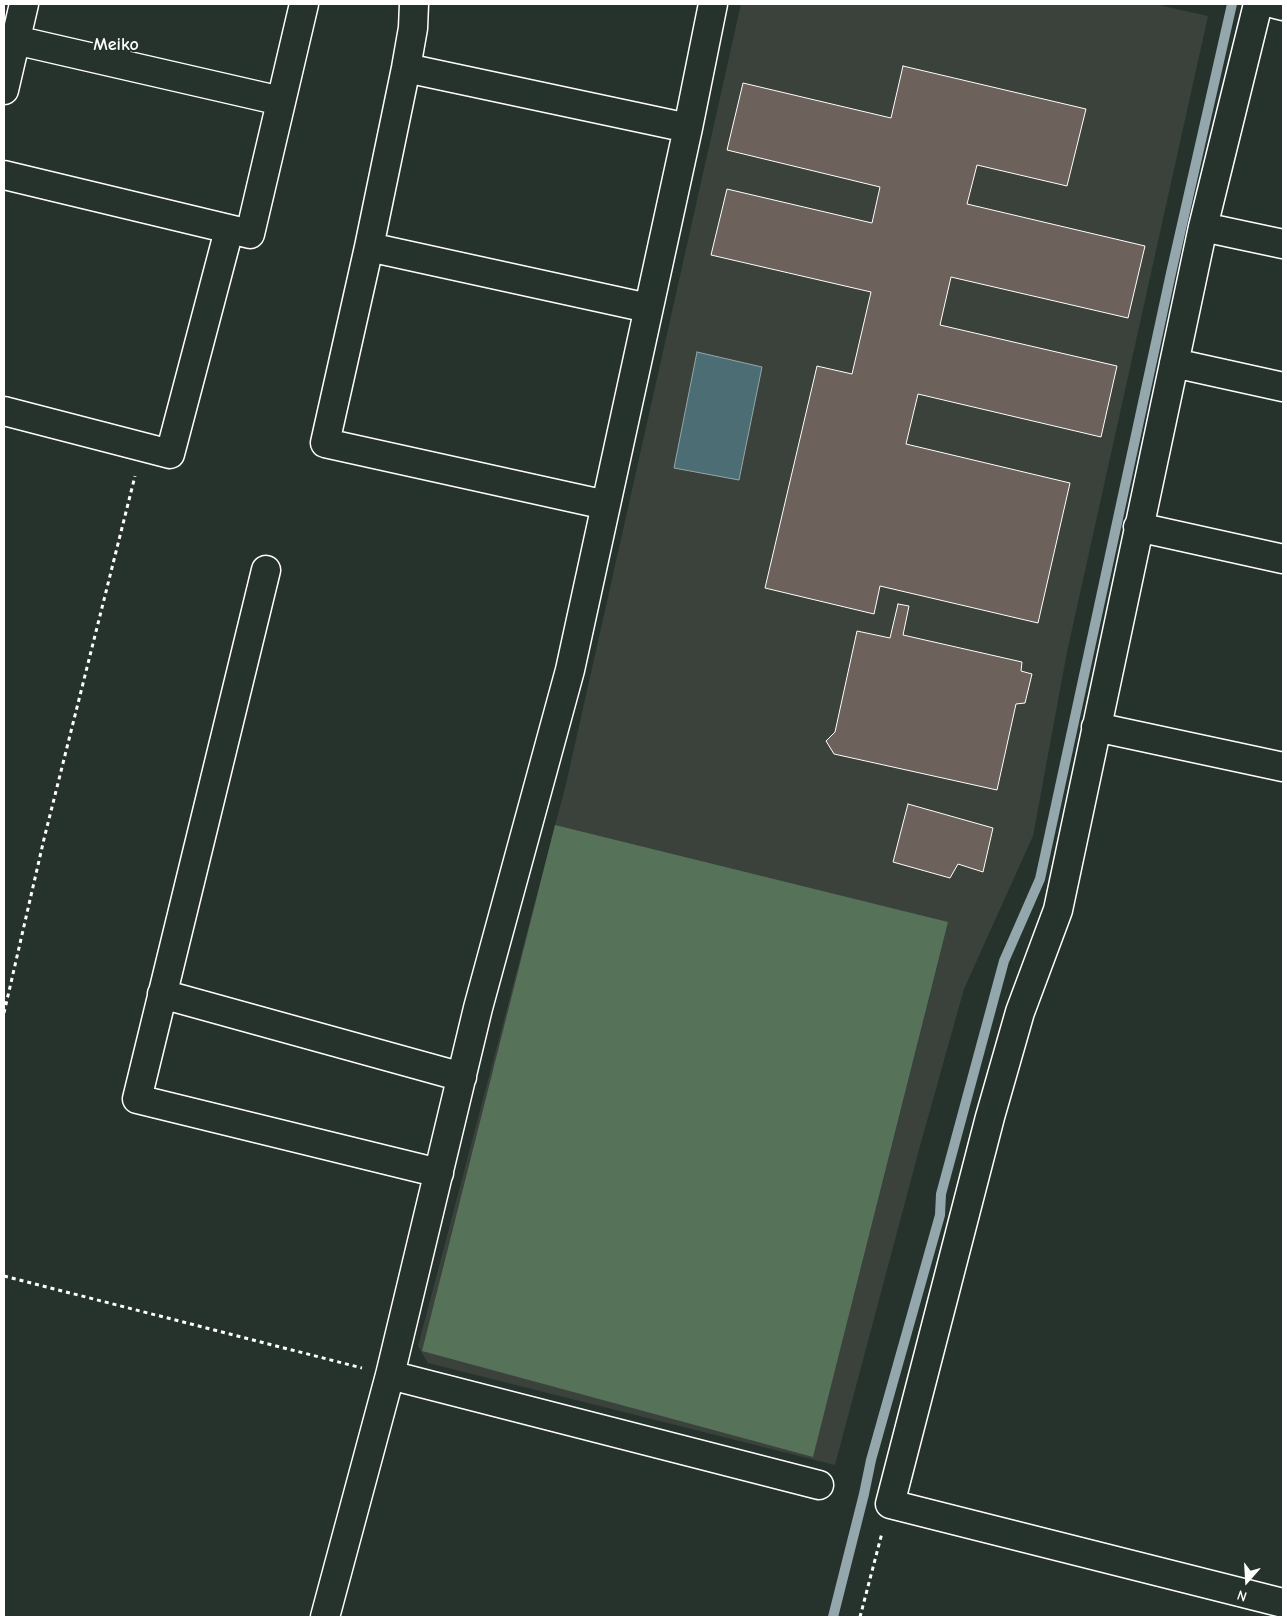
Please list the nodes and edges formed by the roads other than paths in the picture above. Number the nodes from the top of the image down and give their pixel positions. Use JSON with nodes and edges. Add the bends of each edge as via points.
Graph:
{"nodes":[{"id":1,"x":24,"y":4,"type":"edge"},
{"id":2,"x":304,"y":4,"type":"edge"},
{"id":3,"x":414,"y":4,"type":"edge"},
{"id":4,"x":713,"y":4,"type":"edge"},
{"id":5,"x":1258,"y":4,"type":"edge"},
{"id":6,"x":1275,"y":4,"type":"edge"},
{"id":7,"x":1283,"y":6,"type":"edge"},
{"id":8,"x":15,"y":40,"type":"junction"},
{"id":9,"x":406,"y":68,"type":"junction"},
{"id":10,"x":4,"y":90,"type":"edge"},
{"id":11,"x":281,"y":101,"type":"junction"},
{"id":12,"x":688,"y":128,"type":"junction"},
{"id":13,"x":4,"y":175,"type":"edge"},
{"id":14,"x":1203,"y":227,"type":"junction"},
{"id":15,"x":229,"y":230,"type":"junction"},
{"id":16,"x":1283,"y":244,"type":"edge"},
{"id":17,"x":369,"y":247,"type":"junction"},
{"id":18,"x":648,"y":308,"type":"junction"},
{"id":19,"x":1174,"y":363,"type":"junction"},
{"id":20,"x":1283,"y":387,"type":"edge"},
{"id":21,"x":4,"y":411,"type":"edge"},
{"id":22,"x":606,"y":505,"type":"junction"},
{"id":23,"x":1138,"y":527,"type":"junction"},
{"id":24,"x":1283,"y":559,"type":"edge"},
{"id":25,"x":266,"y":570,"type":"dead end"},
{"id":26,"x":1096,"y":727,"type":"junction"},
{"id":27,"x":1283,"y":767,"type":"edge"},
{"id":28,"x":162,"y":994,"type":"junction"},
{"id":29,"x":462,"y":1077,"type":"junction"},
{"id":30,"x":438,"y":1173,"type":"junction"},
{"id":31,"x":390,"y":1375,"type":"junction"},
{"id":32,"x":819,"y":1485,"type":"dead end"},
{"id":33,"x":1283,"y":1603,"type":"edge"},
{"id":34,"x":325,"y":1617,"type":"edge"}],
"edges":[{"from":1,"to":8,"type":"street"},
{"from":2,"to":11,"type":"street"},
{"from":3,"to":9,"type":"street","via":[[414,28]]},
{"from":4,"to":12,"type":"street"},
{"from":5,"to":14,"type":"street"},
{"from":6,"to":7,"type":"street"},
{"from":8,"to":10,"type":"street"},
{"from":8,"to":11,"type":"street"},
{"from":9,"to":12,"type":"street"},
{"from":9,"to":17,"type":"street"},
{"from":11,"to":15,"type":"street","via":[[250,234]]},
{"from":12,"to":18,"type":"street"},
{"from":13,"to":15,"type":"street"},
{"from":14,"to":16,"type":"street"},
{"from":14,"to":19,"type":"street"},
{"from":15,"to":21,"type":"street","via":[[170,454]]},
{"from":17,"to":18,"type":"street"},
{"from":17,"to":22,"type":"street","via":[[326,443]]},
{"from":18,"to":22,"type":"street"},
{"from":19,"to":20,"type":"street"},
{"from":19,"to":23,"type":"street"},
{"from":22,"to":29,"type":"street","via":[[570,670]]},
{"from":23,"to":24,"type":"street"},
{"from":23,"to":26,"type":"street"},
{"from":25,"to":28,"type":"street"},
{"from":26,"to":27,"type":"street"},
{"from":26,"to":33,"type":"street","via":[[1058,910],[1020,1012],[990,1117],[890,1504]]},
{"from":28,"to":29,"type":"street"},
{"from":28,"to":30,"type":"street","via":[[137,1100]]},
{"from":29,"to":30,"type":"street"},
{"from":30,"to":31,"type":"street"},
{"from":31,"to":32,"type":"street"},
{"from":31,"to":34,"type":"street"}]}
